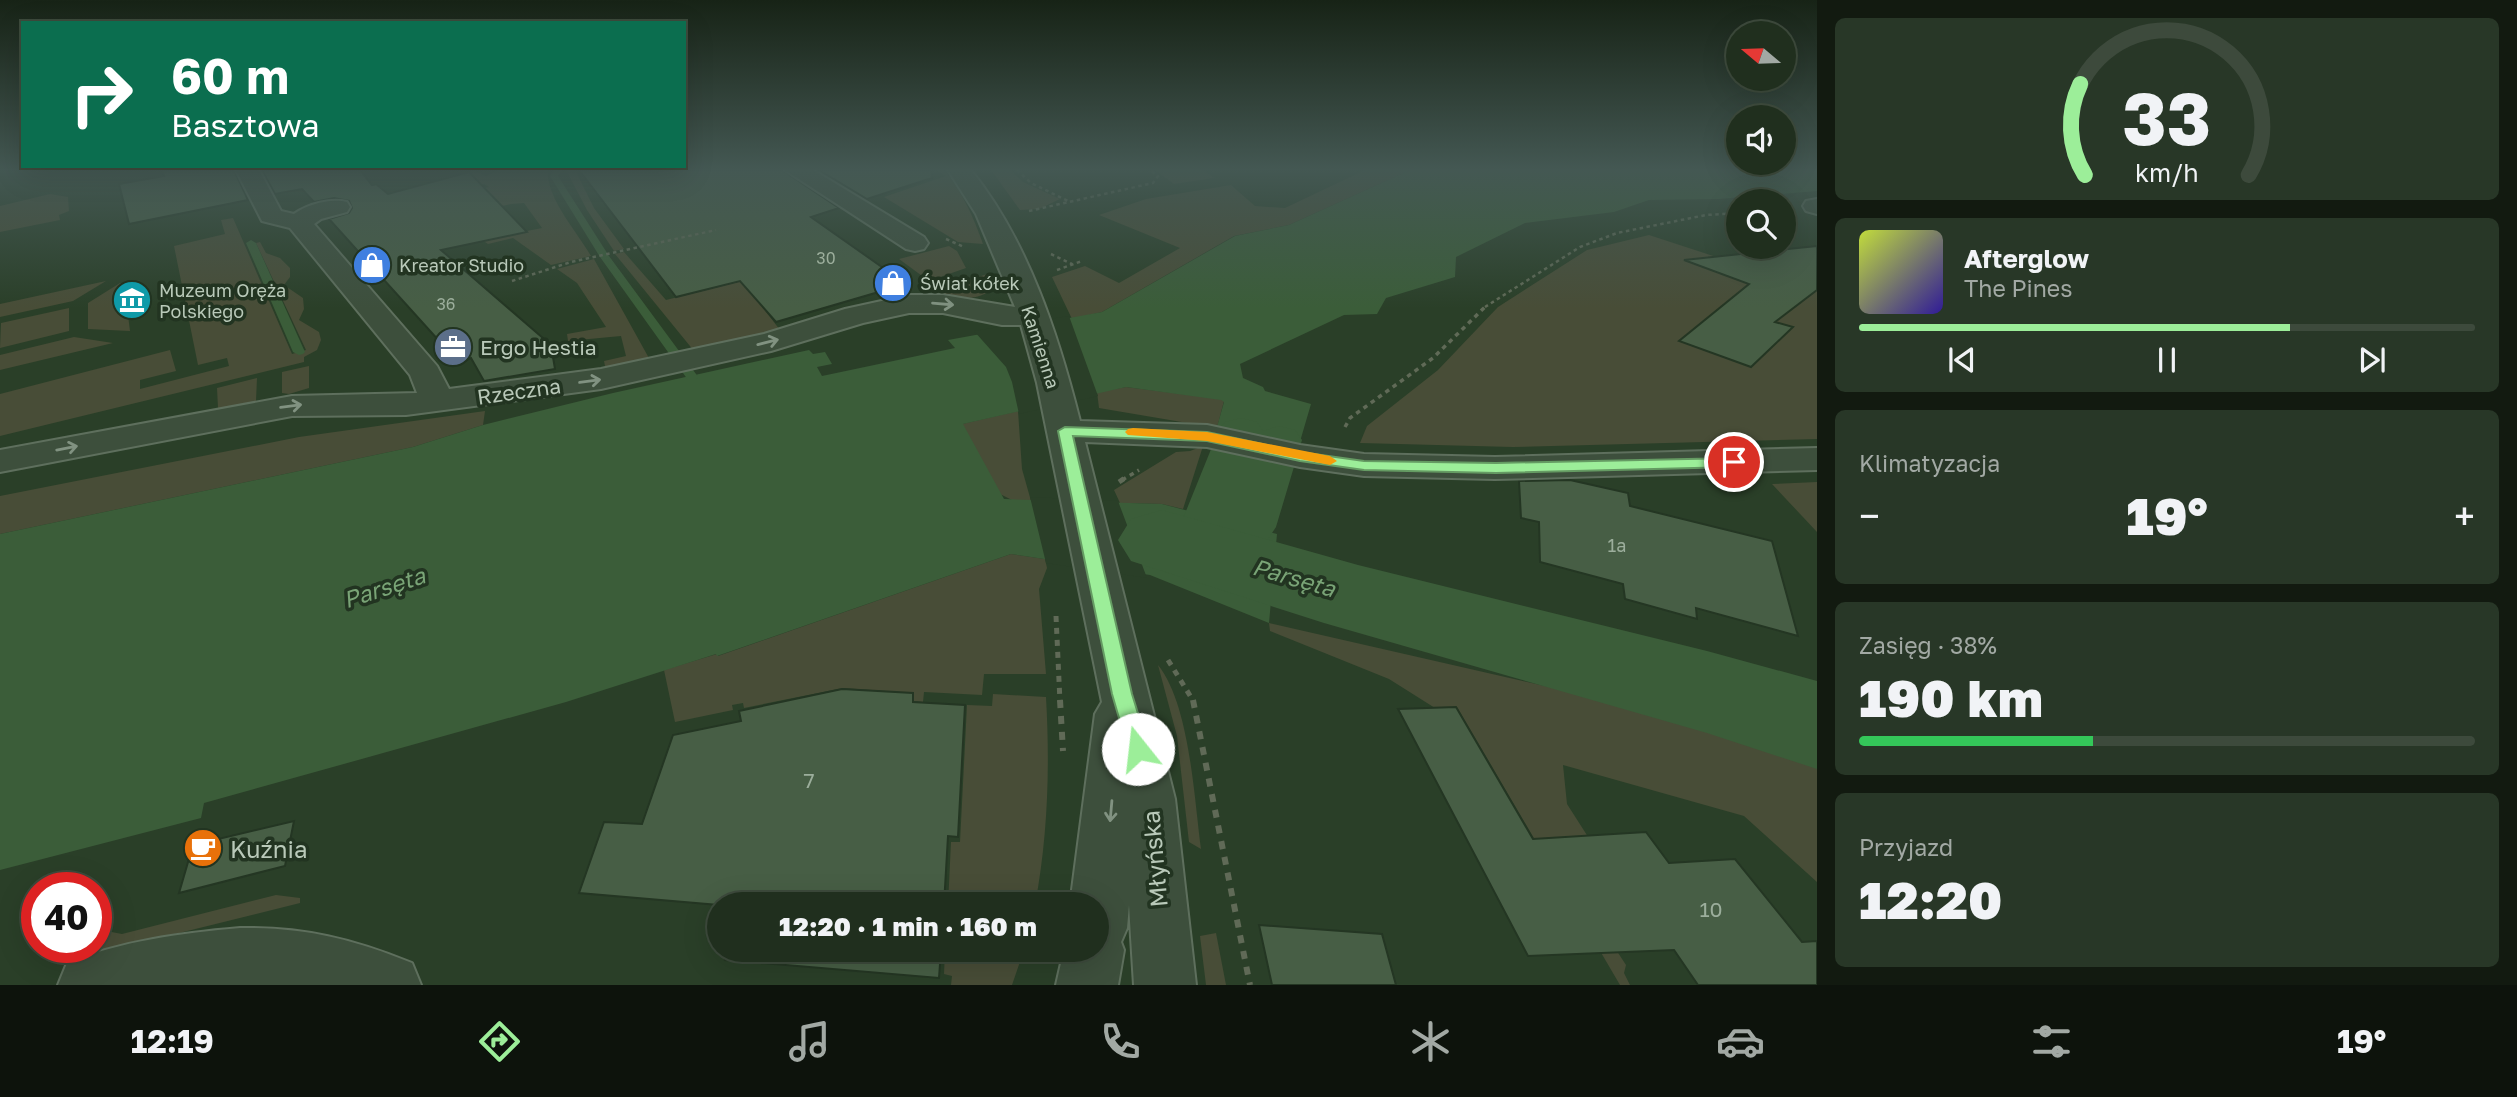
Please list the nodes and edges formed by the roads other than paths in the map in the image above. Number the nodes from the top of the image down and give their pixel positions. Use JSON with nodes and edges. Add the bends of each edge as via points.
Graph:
{"nodes":[{"id":1,"x":271,"y":216,"type":"edge"},
{"id":2,"x":307,"y":216,"type":"edge"},
{"id":3,"x":871,"y":216,"type":"edge"},
{"id":4,"x":989,"y":216,"type":"edge"},
{"id":5,"x":293,"y":221,"type":"junction"},
{"id":6,"x":915,"y":243,"type":"dead end"},
{"id":7,"x":1033,"y":317,"type":"junction"},
{"id":8,"x":434,"y":402,"type":"junction"},
{"id":9,"x":1063,"y":422,"type":"junction"},
{"id":10,"x":1817,"y":459,"type":"edge"},
{"id":11,"x":0,"y":461,"type":"edge"},
{"id":12,"x":1122,"y":694,"type":"junction"},
{"id":13,"x":1101,"y":892,"type":"edge"},
{"id":14,"x":1092,"y":962,"type":"edge"},
{"id":15,"x":89,"y":985,"type":"edge"},
{"id":16,"x":390,"y":985,"type":"edge"},
{"id":17,"x":1087,"y":985,"type":"edge"},
{"id":18,"x":1165,"y":985,"type":"edge"}],
"edges":[{"from":1,"to":5,"type":"street"},
{"from":2,"to":5,"type":"street"},
{"from":3,"to":6,"type":"street"},
{"from":4,"to":7,"type":"street","name":"Kamienna"},
{"from":5,"to":8,"type":"street","via":[[425,373]]},
{"from":8,"to":7,"type":"street","name":"Rzeczna","one_way":true,"via":[[649,370],[909,304],[943,304]]},
{"from":7,"to":9,"type":"street","name":"Kamienna"},
{"from":11,"to":8,"type":"street","name":"Rzeczna","one_way":true,"via":[[292,406]]},
{"from":9,"to":10,"type":"street","via":[[1207,436],[1364,466],[1496,468]]},
{"from":9,"to":12,"type":"street","name":"Młyńska"},
{"from":12,"to":13,"type":"street","name":"Młyńska","one_way":true},
{"from":12,"to":18,"type":"street","name":"Młyńska","via":[[1148,799]]},
{"from":14,"to":17,"type":"street"},
{"from":15,"to":16,"type":"street","via":[[176,965],[250,956],[299,958]]}]}
